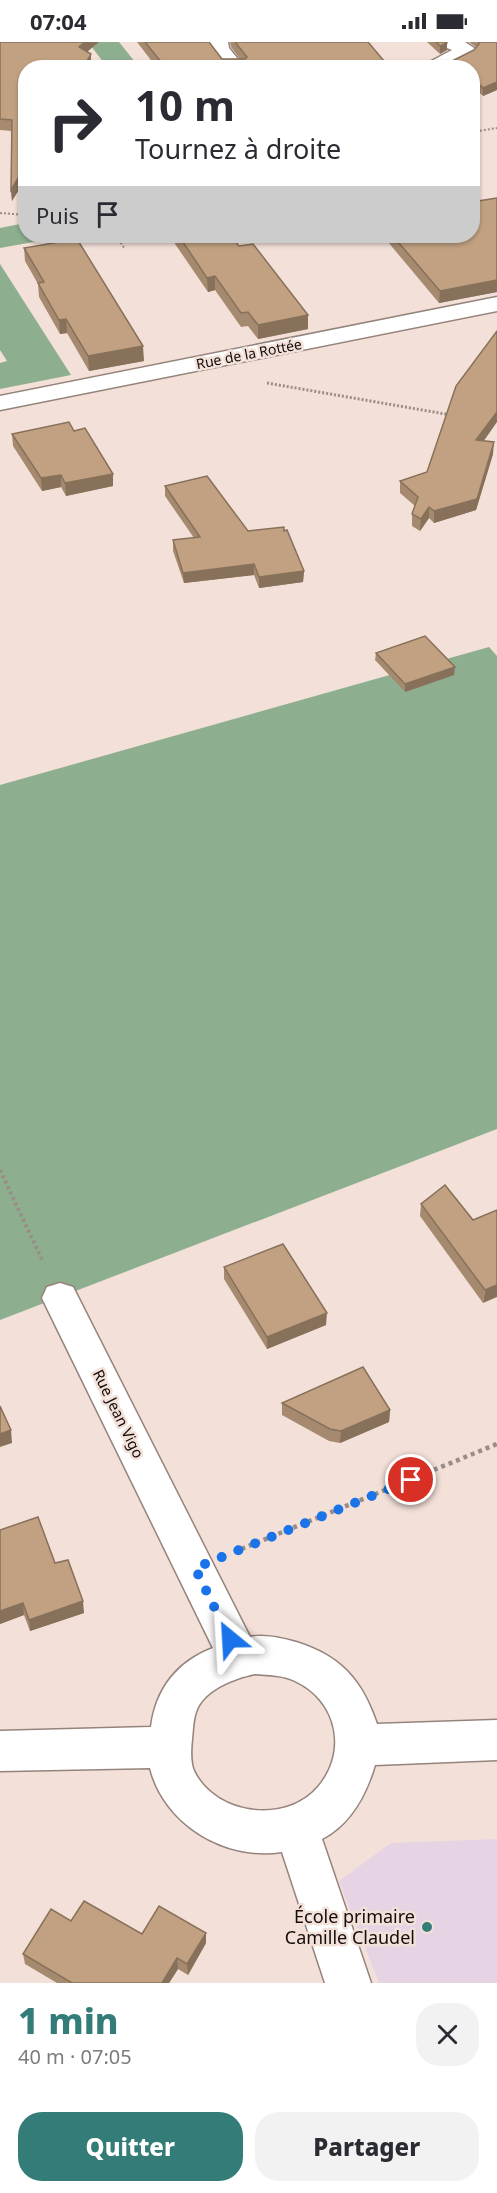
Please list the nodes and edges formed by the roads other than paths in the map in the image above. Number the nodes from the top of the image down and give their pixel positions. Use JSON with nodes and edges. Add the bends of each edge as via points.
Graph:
{"nodes":[{"id":1,"x":218,"y":42,"type":"edge"},
{"id":2,"x":448,"y":42,"type":"edge"},
{"id":3,"x":228,"y":60,"type":"edge"},
{"id":4,"x":448,"y":60,"type":"edge"},
{"id":5,"x":497,"y":304,"type":"edge"},
{"id":6,"x":0,"y":403,"type":"edge"},
{"id":7,"x":60,"y":1298,"type":"road end"},
{"id":8,"x":239,"y":1657,"type":"junction"},
{"id":9,"x":497,"y":1740,"type":"edge"},
{"id":10,"x":358,"y":1745,"type":"junction"},
{"id":11,"x":168,"y":1746,"type":"junction"},
{"id":12,"x":0,"y":1751,"type":"edge"},
{"id":13,"x":296,"y":1828,"type":"junction"},
{"id":14,"x":348,"y":1983,"type":"edge"}],
"edges":[{"from":1,"to":3,"type":"street"},
{"from":2,"to":4,"type":"street","via":[[467,50]]},
{"from":5,"to":6,"type":"street","name":"Rue de la Rottée"},
{"from":7,"to":8,"type":"street","name":"Rue Jean Vigo"},
{"from":8,"to":10,"type":"street","via":[[287,1657],[321,1674],[335,1686],[354,1718]]},
{"from":8,"to":11,"type":"street","via":[[197,1679],[177,1703]]},
{"from":9,"to":10,"type":"street"},
{"from":10,"to":13,"type":"street","via":[[346,1788],[325,1812]]},
{"from":11,"to":12,"type":"street"},
{"from":11,"to":13,"type":"street","via":[[177,1782],[196,1807],[215,1821],[252,1832]]},
{"from":13,"to":14,"type":"street"}]}
